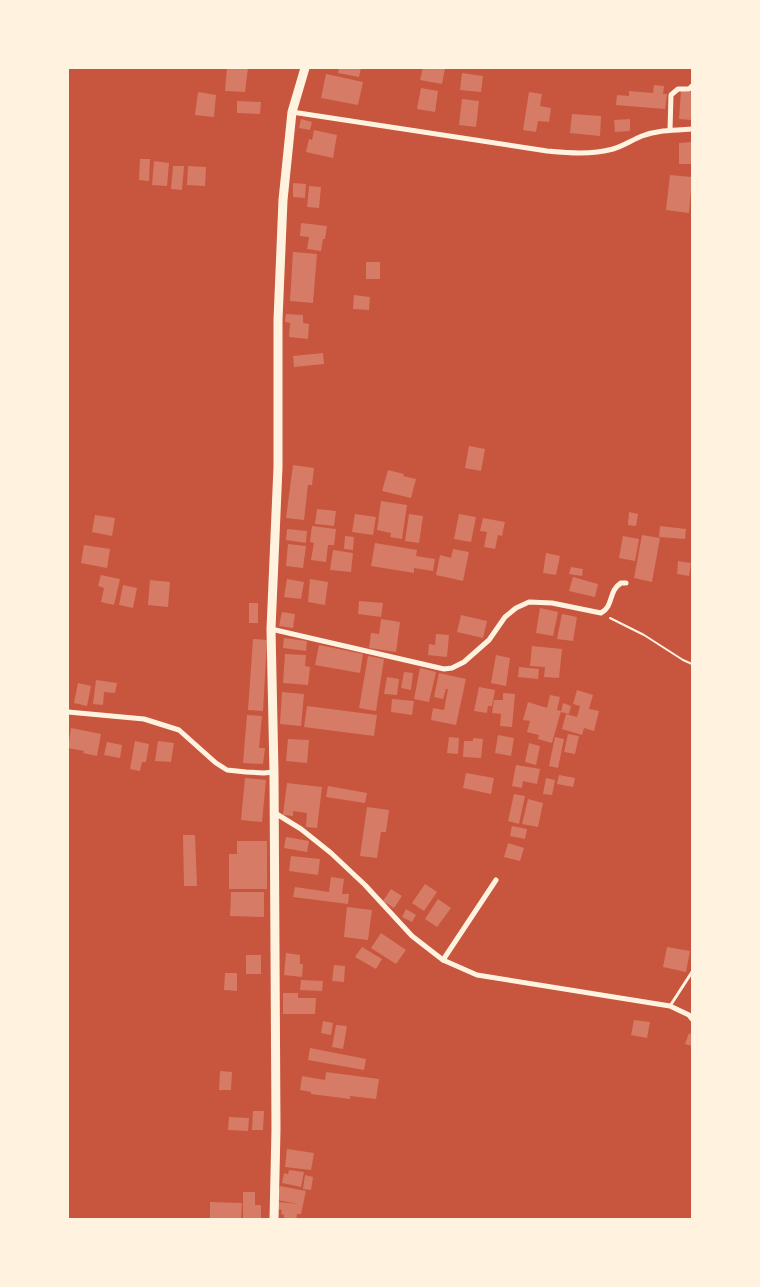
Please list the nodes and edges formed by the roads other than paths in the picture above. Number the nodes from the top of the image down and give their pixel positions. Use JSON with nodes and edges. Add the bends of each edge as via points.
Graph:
{"nodes":[{"id":1,"x":305,"y":68,"type":"edge"},
{"id":2,"x":692,"y":86,"type":"edge"},
{"id":3,"x":292,"y":112,"type":"junction"},
{"id":4,"x":692,"y":129,"type":"edge"},
{"id":5,"x":670,"y":130,"type":"junction"},
{"id":6,"x":626,"y":583,"type":"dead end"},
{"id":7,"x":271,"y":629,"type":"junction"},
{"id":8,"x":68,"y":712,"type":"edge"},
{"id":9,"x":274,"y":772,"type":"junction"},
{"id":10,"x":274,"y":813,"type":"junction"},
{"id":11,"x":496,"y":880,"type":"dead end"},
{"id":12,"x":443,"y":960,"type":"junction"},
{"id":13,"x":692,"y":972,"type":"edge"},
{"id":14,"x":670,"y":1006,"type":"junction"},
{"id":15,"x":692,"y":1009,"type":"edge"},
{"id":16,"x":691,"y":1017,"type":"edge"},
{"id":17,"x":274,"y":1220,"type":"edge"}],
"edges":[{"from":1,"to":3,"type":"street"},
{"from":2,"to":5,"type":"street","via":[[678,89],[671,95]]},
{"from":3,"to":5,"type":"street","via":[[579,154],[615,149],[642,136]]},
{"from":3,"to":7,"type":"street","via":[[283,200]]},
{"from":4,"to":5,"type":"street"},
{"from":6,"to":7,"type":"street","via":[[617,585],[610,606],[601,613],[552,603],[529,602],[516,608],[470,657],[444,670]]},
{"from":7,"to":9,"type":"street"},
{"from":8,"to":9,"type":"street","via":[[144,719],[179,730],[227,770]]},
{"from":9,"to":10,"type":"street"},
{"from":10,"to":12,"type":"street","via":[[331,853],[412,936]]},
{"from":10,"to":17,"type":"street"},
{"from":11,"to":12,"type":"street"},
{"from":12,"to":14,"type":"street","via":[[477,975]]},
{"from":13,"to":14,"type":"lane"},
{"from":14,"to":16,"type":"street"},
{"from":15,"to":16,"type":"street"}]}
